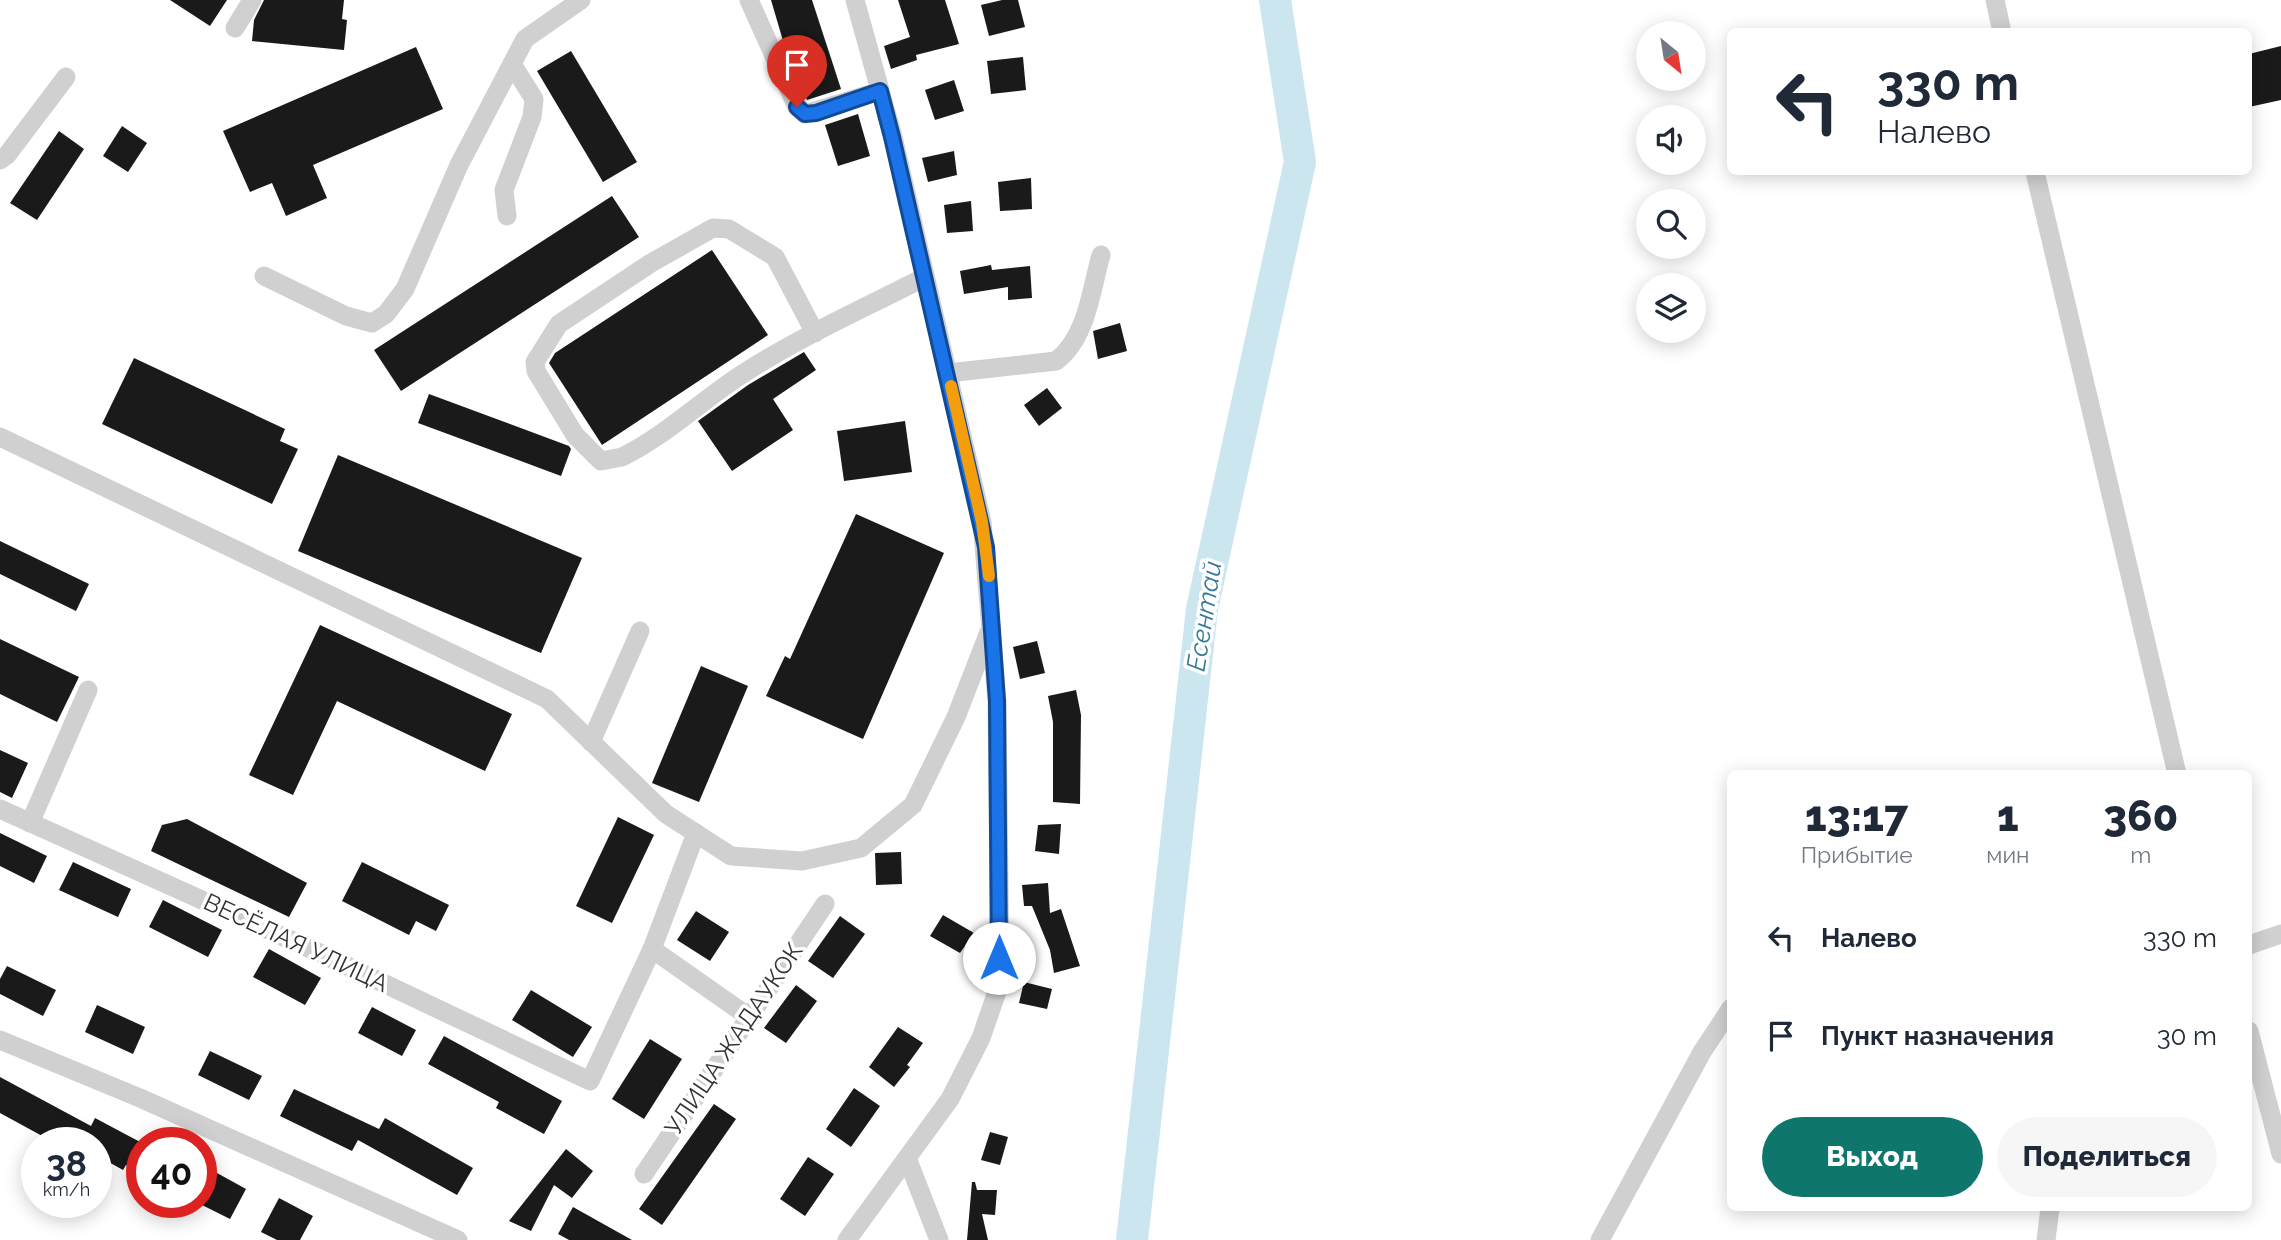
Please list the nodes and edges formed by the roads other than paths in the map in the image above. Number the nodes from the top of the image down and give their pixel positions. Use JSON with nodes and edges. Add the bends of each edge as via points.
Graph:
{"nodes":[{"id":1,"x":252,"y":0,"type":"edge"},
{"id":2,"x":581,"y":0,"type":"edge"},
{"id":3,"x":749,"y":0,"type":"edge"},
{"id":4,"x":855,"y":0,"type":"edge"},
{"id":5,"x":1995,"y":0,"type":"edge"},
{"id":6,"x":235,"y":28,"type":"dead end"},
{"id":7,"x":2002,"y":28,"type":"edge"},
{"id":8,"x":512,"y":64,"type":"junction"},
{"id":9,"x":66,"y":77,"type":"dead end"},
{"id":10,"x":880,"y":91,"type":"junction"},
{"id":11,"x":0,"y":160,"type":"edge"},
{"id":12,"x":2036,"y":175,"type":"edge"},
{"id":13,"x":507,"y":216,"type":"dead end"},
{"id":14,"x":1101,"y":255,"type":"dead end"},
{"id":15,"x":264,"y":276,"type":"dead end"},
{"id":16,"x":925,"y":277,"type":"junction"},
{"id":17,"x":815,"y":333,"type":"junction"},
{"id":18,"x":948,"y":373,"type":"junction"},
{"id":19,"x":0,"y":437,"type":"edge"},
{"id":20,"x":992,"y":624,"type":"junction"},
{"id":21,"x":640,"y":631,"type":"dead end"},
{"id":22,"x":88,"y":690,"type":"dead end"},
{"id":23,"x":591,"y":742,"type":"junction"},
{"id":24,"x":2176,"y":770,"type":"edge"},
{"id":25,"x":0,"y":809,"type":"edge"},
{"id":26,"x":30,"y":823,"type":"junction"},
{"id":27,"x":696,"y":833,"type":"junction"},
{"id":28,"x":825,"y":904,"type":"dead end"},
{"id":29,"x":2281,"y":934,"type":"edge"},
{"id":30,"x":2252,"y":944,"type":"edge"},
{"id":31,"x":652,"y":949,"type":"junction"},
{"id":32,"x":1727,"y":1014,"type":"edge"},
{"id":33,"x":749,"y":1017,"type":"junction"},
{"id":34,"x":0,"y":1040,"type":"edge"},
{"id":35,"x":2252,"y":1044,"type":"edge"},
{"id":36,"x":2265,"y":1099,"type":"edge"},
{"id":37,"x":2281,"y":1154,"type":"edge"},
{"id":38,"x":907,"y":1158,"type":"junction"},
{"id":39,"x":644,"y":1174,"type":"dead end"},
{"id":40,"x":2050,"y":1211,"type":"edge"},
{"id":41,"x":458,"y":1240,"type":"edge"},
{"id":42,"x":847,"y":1240,"type":"edge"},
{"id":43,"x":939,"y":1240,"type":"edge"},
{"id":44,"x":1600,"y":1240,"type":"edge"},
{"id":45,"x":2046,"y":1240,"type":"edge"}],
"edges":[{"from":1,"to":6,"type":"street"},
{"from":2,"to":8,"type":"street","via":[[525,39]]},
{"from":3,"to":10,"type":"street","via":[[797,107],[805,114]]},
{"from":4,"to":10,"type":"street"},
{"from":5,"to":7,"type":"street"},
{"from":8,"to":13,"type":"street","via":[[534,99],[532,117],[504,190]]},
{"from":8,"to":15,"type":"street","via":[[458,165],[405,289],[386,314],[372,323],[346,316]]},
{"from":9,"to":11,"type":"street"},
{"from":10,"to":16,"type":"street"},
{"from":12,"to":24,"type":"street"},
{"from":14,"to":18,"type":"street","via":[[1070,351],[1056,361]]},
{"from":16,"to":17,"type":"street"},
{"from":16,"to":18,"type":"street"},
{"from":17,"to":17,"type":"street","via":[[740,375],[634,451],[601,461],[575,435],[534,362],[559,324],[713,228],[729,229],[775,257]]},
{"from":18,"to":20,"type":"street","via":[[982,522]]},
{"from":19,"to":23,"type":"street","via":[[547,699]]},
{"from":20,"to":27,"type":"street","via":[[956,717],[913,805],[861,848],[802,861],[731,856]]},
{"from":20,"to":38,"type":"street","via":[[1000,983],[981,1038],[950,1099]]},
{"from":21,"to":23,"type":"street"},
{"from":22,"to":26,"type":"street"},
{"from":23,"to":27,"type":"street","via":[[666,814]]},
{"from":25,"to":26,"type":"street","name":"ВЕСЁЛАЯ УЛИЦА"},
{"from":26,"to":31,"type":"street","name":"ВЕСЁЛАЯ УЛИЦА","via":[[590,1081]]},
{"from":27,"to":31,"type":"street"},
{"from":28,"to":33,"type":"street","name":"УЛИЦА ЖАДАУКОК"},
{"from":29,"to":30,"type":"street"},
{"from":31,"to":33,"type":"street"},
{"from":32,"to":44,"type":"street"},
{"from":33,"to":39,"type":"street","name":"УЛИЦА ЖАДАУКОК"},
{"from":34,"to":41,"type":"street"},
{"from":35,"to":36,"type":"street"},
{"from":36,"to":37,"type":"street"},
{"from":38,"to":42,"type":"street"},
{"from":38,"to":43,"type":"street"},
{"from":40,"to":45,"type":"street"}]}
